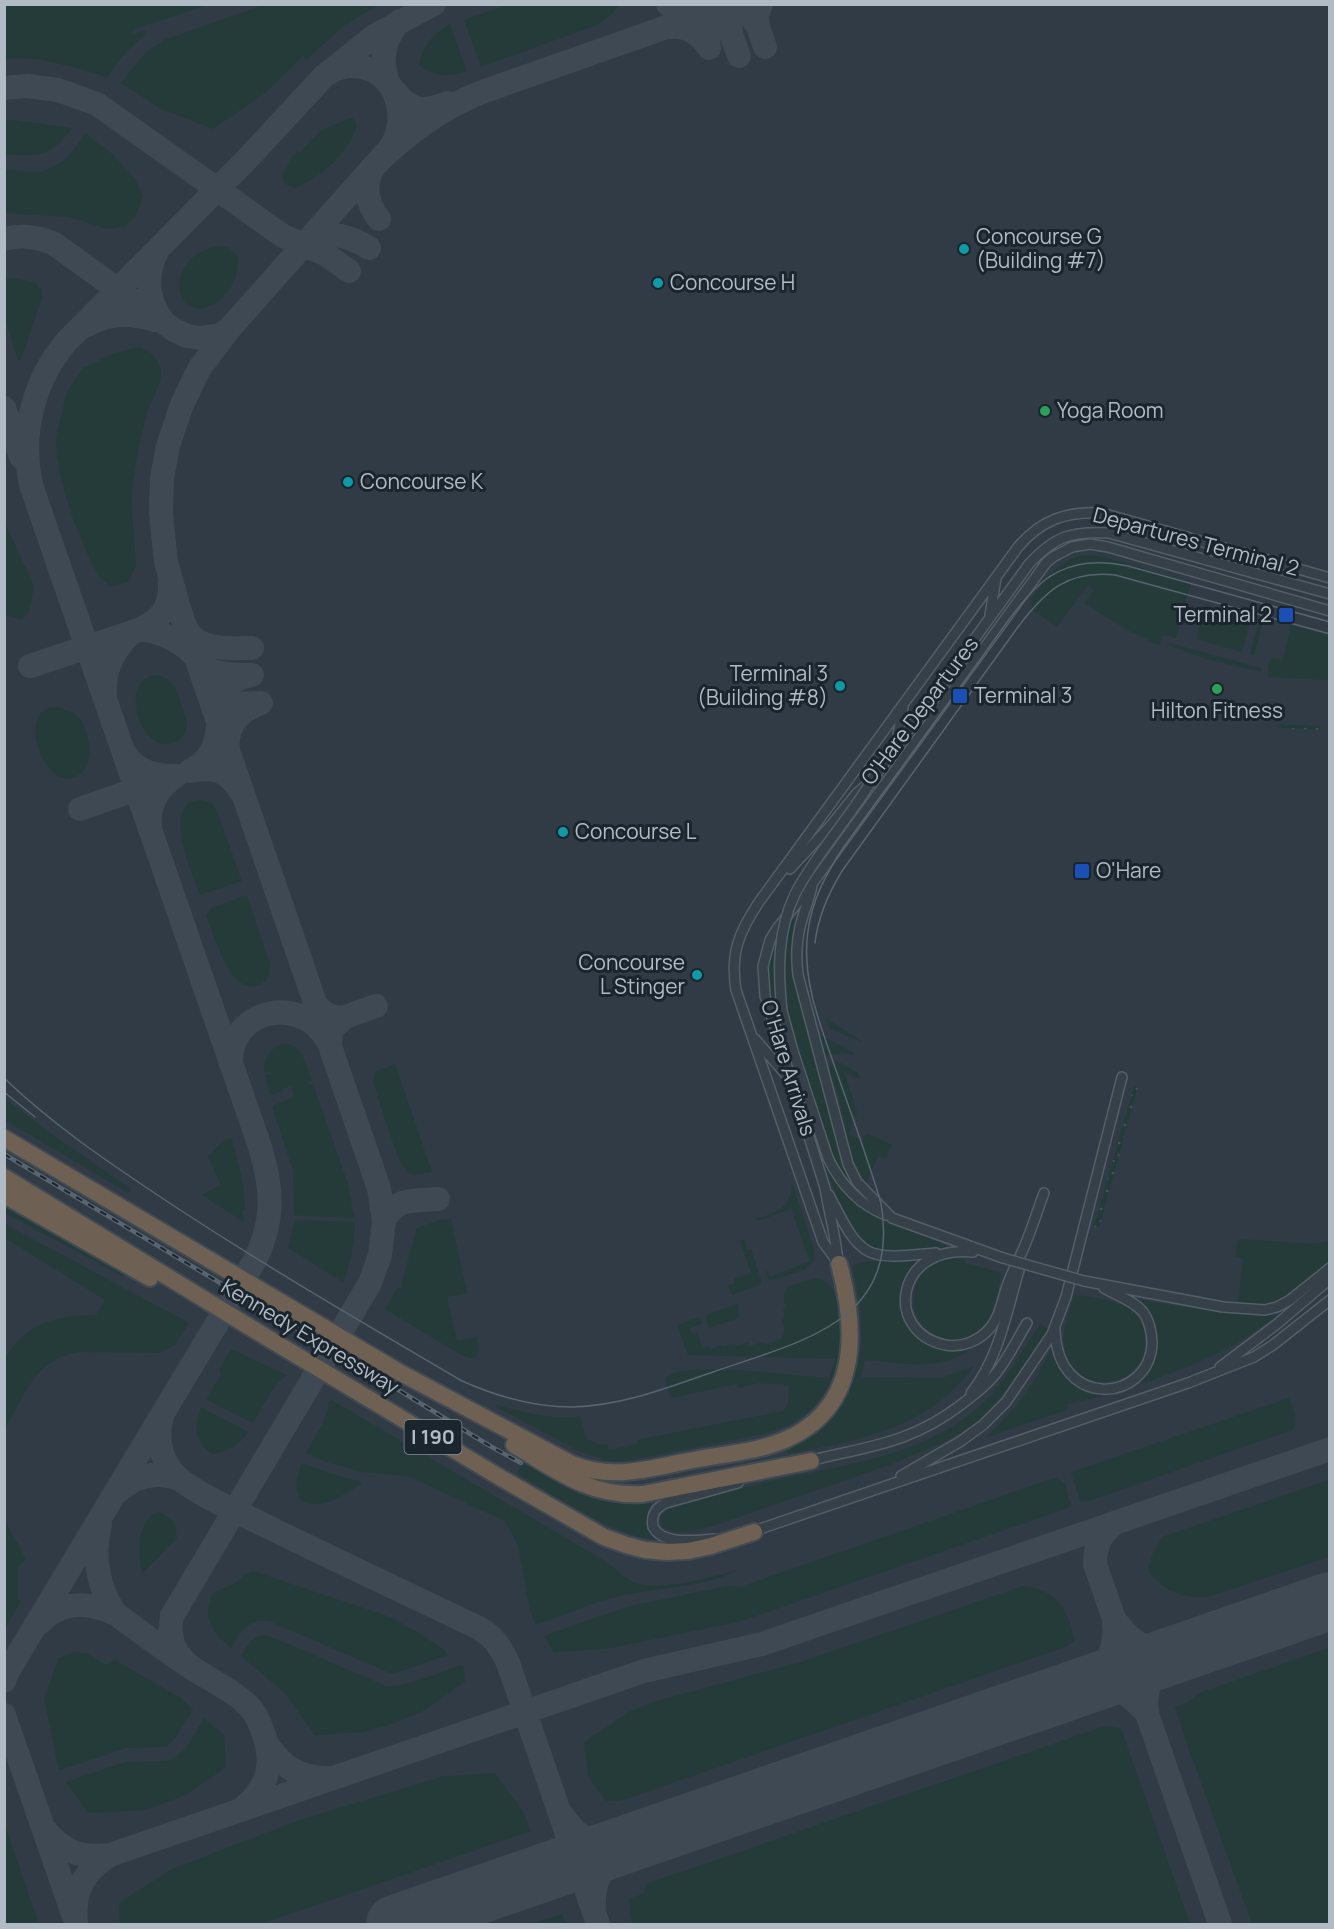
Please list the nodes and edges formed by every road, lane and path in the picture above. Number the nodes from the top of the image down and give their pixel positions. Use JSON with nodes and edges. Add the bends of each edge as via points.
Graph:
{"nodes":[{"id":1,"x":1130,"y":520,"type":"junction"},
{"id":2,"x":1167,"y":548,"type":"junction"},
{"id":3,"x":997,"y":576,"type":"junction"},
{"id":4,"x":1329,"y":578,"type":"edge"},
{"id":5,"x":1313,"y":589,"type":"junction"},
{"id":6,"x":1329,"y":589,"type":"edge"},
{"id":7,"x":1329,"y":594,"type":"edge"},
{"id":8,"x":1329,"y":611,"type":"edge"},
{"id":9,"x":990,"y":618,"type":"junction"},
{"id":10,"x":905,"y":703,"type":"junction"},
{"id":11,"x":894,"y":749,"type":"junction"},
{"id":12,"x":872,"y":780,"type":"junction"},
{"id":13,"x":812,"y":884,"type":"junction"},
{"id":14,"x":759,"y":902,"type":"junction"},
{"id":15,"x":750,"y":1032,"type":"junction"},
{"id":16,"x":1122,"y":1077,"type":"dead end"},
{"id":17,"x":792,"y":1082,"type":"junction"},
{"id":18,"x":4,"y":1138,"type":"edge"},
{"id":19,"x":4,"y":1178,"type":"edge"},
{"id":20,"x":825,"y":1188,"type":"junction"},
{"id":21,"x":1044,"y":1193,"type":"dead end"},
{"id":22,"x":4,"y":1196,"type":"edge"},
{"id":23,"x":892,"y":1218,"type":"junction"},
{"id":24,"x":1030,"y":1233,"type":"junction"},
{"id":25,"x":949,"y":1251,"type":"junction"},
{"id":26,"x":987,"y":1254,"type":"junction"},
{"id":27,"x":839,"y":1264,"type":"junction"},
{"id":28,"x":1329,"y":1268,"type":"edge"},
{"id":29,"x":1329,"y":1279,"type":"edge"},
{"id":30,"x":1096,"y":1284,"type":"junction"},
{"id":31,"x":1329,"y":1299,"type":"edge"},
{"id":32,"x":1027,"y":1323,"type":"dead end"},
{"id":33,"x":1055,"y":1328,"type":"junction"},
{"id":34,"x":271,"y":1340,"type":"junction"},
{"id":35,"x":1208,"y":1375,"type":"junction"},
{"id":36,"x":436,"y":1393,"type":"junction"},
{"id":37,"x":945,"y":1417,"type":"junction"},
{"id":38,"x":811,"y":1461,"type":"junction"},
{"id":39,"x":872,"y":1491,"type":"junction"},
{"id":40,"x":754,"y":1532,"type":"junction"}],
"edges":[{"from":1,"to":2,"type":"street"},
{"from":1,"to":3,"type":"street","name":"Departures Terminal 2","via":[[1087,512],[1062,516],[1026,537]]},
{"from":1,"to":4,"type":"street","name":"Departures Terminal 2"},
{"from":2,"to":5,"type":"street","name":"O'Hare Departures"},
{"from":2,"to":9,"type":"street","name":"O'Hare Departures","via":[[1109,533],[1069,535],[1042,550]]},
{"from":3,"to":9,"type":"street"},
{"from":3,"to":10,"type":"street"},
{"from":5,"to":6,"type":"street"},
{"from":5,"to":7,"type":"street","name":"O'Hare Departures"},
{"from":8,"to":13,"type":"street","name":"O'Hare Arrivals","via":[[1108,547],[1072,547],[1053,557]]},
{"from":9,"to":11,"type":"street","name":"O'Hare Departures"},
{"from":10,"to":11,"type":"street"},
{"from":10,"to":14,"type":"street"},
{"from":11,"to":12,"type":"street","name":"O'Hare Departures"},
{"from":12,"to":14,"type":"street","name":"O'Hare Departures","bridge":true},
{"from":12,"to":23,"type":"street","bridge":true,"via":[[803,880],[790,906],[779,964],[782,1011],[828,1158],[857,1198]]},
{"from":13,"to":17,"type":"street","name":"O'Hare Arrivals","via":[[770,940],[763,966],[765,996]]},
{"from":13,"to":23,"type":"street","via":[[798,939],[798,975],[848,1164],[857,1182]]},
{"from":14,"to":15,"type":"street","via":[[740,934],[733,962],[736,990]]},
{"from":15,"to":17,"type":"street"},
{"from":15,"to":27,"type":"street","via":[[824,1242]]},
{"from":16,"to":33,"type":"street"},
{"from":17,"to":20,"type":"street","name":"O'Hare Arrivals"},
{"from":18,"to":36,"type":"highway","name":"Kennedy Expressway","number":"I 190"},
{"from":19,"to":34,"type":"highway","name":"Kennedy Expressway","number":"I 190"},
{"from":20,"to":25,"type":"street","via":[[850,1236],[872,1254],[891,1257]]},
{"from":20,"to":27,"type":"street","name":"O'Hare Arrivals"},
{"from":21,"to":24,"type":"street"},
{"from":22,"to":34,"type":"highway","via":[[134,1270]]},
{"from":23,"to":26,"type":"street"},
{"from":24,"to":25,"type":"street","via":[[994,1322],[982,1335],[962,1346],[939,1344],[925,1337],[907,1309],[907,1289],[916,1270],[928,1259]]},
{"from":24,"to":37,"type":"street","via":[[987,1368],[972,1391]]},
{"from":25,"to":26,"type":"street"},
{"from":26,"to":30,"type":"street","bridge":true},
{"from":27,"to":36,"type":"highway","via":[[850,1323],[850,1352],[844,1379],[833,1401],[811,1425],[775,1443],[622,1473],[597,1472],[563,1459]]},
{"from":28,"to":30,"type":"street","via":[[1290,1300],[1265,1310],[1223,1307]]},
{"from":29,"to":35,"type":"street"},
{"from":30,"to":33,"type":"street","via":[[1135,1305],[1149,1324],[1151,1354],[1140,1373],[1114,1388],[1079,1382],[1061,1359]]},
{"from":31,"to":35,"type":"street","via":[[1273,1346]]},
{"from":32,"to":37,"type":"street","via":[[991,1380]]},
{"from":33,"to":39,"type":"street","via":[[1006,1402],[983,1425]]},
{"from":34,"to":40,"type":"highway","name":"Kennedy Expressway","number":"I 190","via":[[595,1532],[626,1545],[645,1550],[688,1551]]},
{"from":35,"to":39,"type":"street"},
{"from":36,"to":38,"type":"highway","via":[[571,1480],[605,1492],[643,1494]]},
{"from":37,"to":38,"type":"street","via":[[885,1445]]},
{"from":38,"to":40,"type":"street","via":[[666,1503],[655,1509],[652,1519],[652,1527],[659,1535],[676,1540]]},
{"from":39,"to":40,"type":"street"}]}
